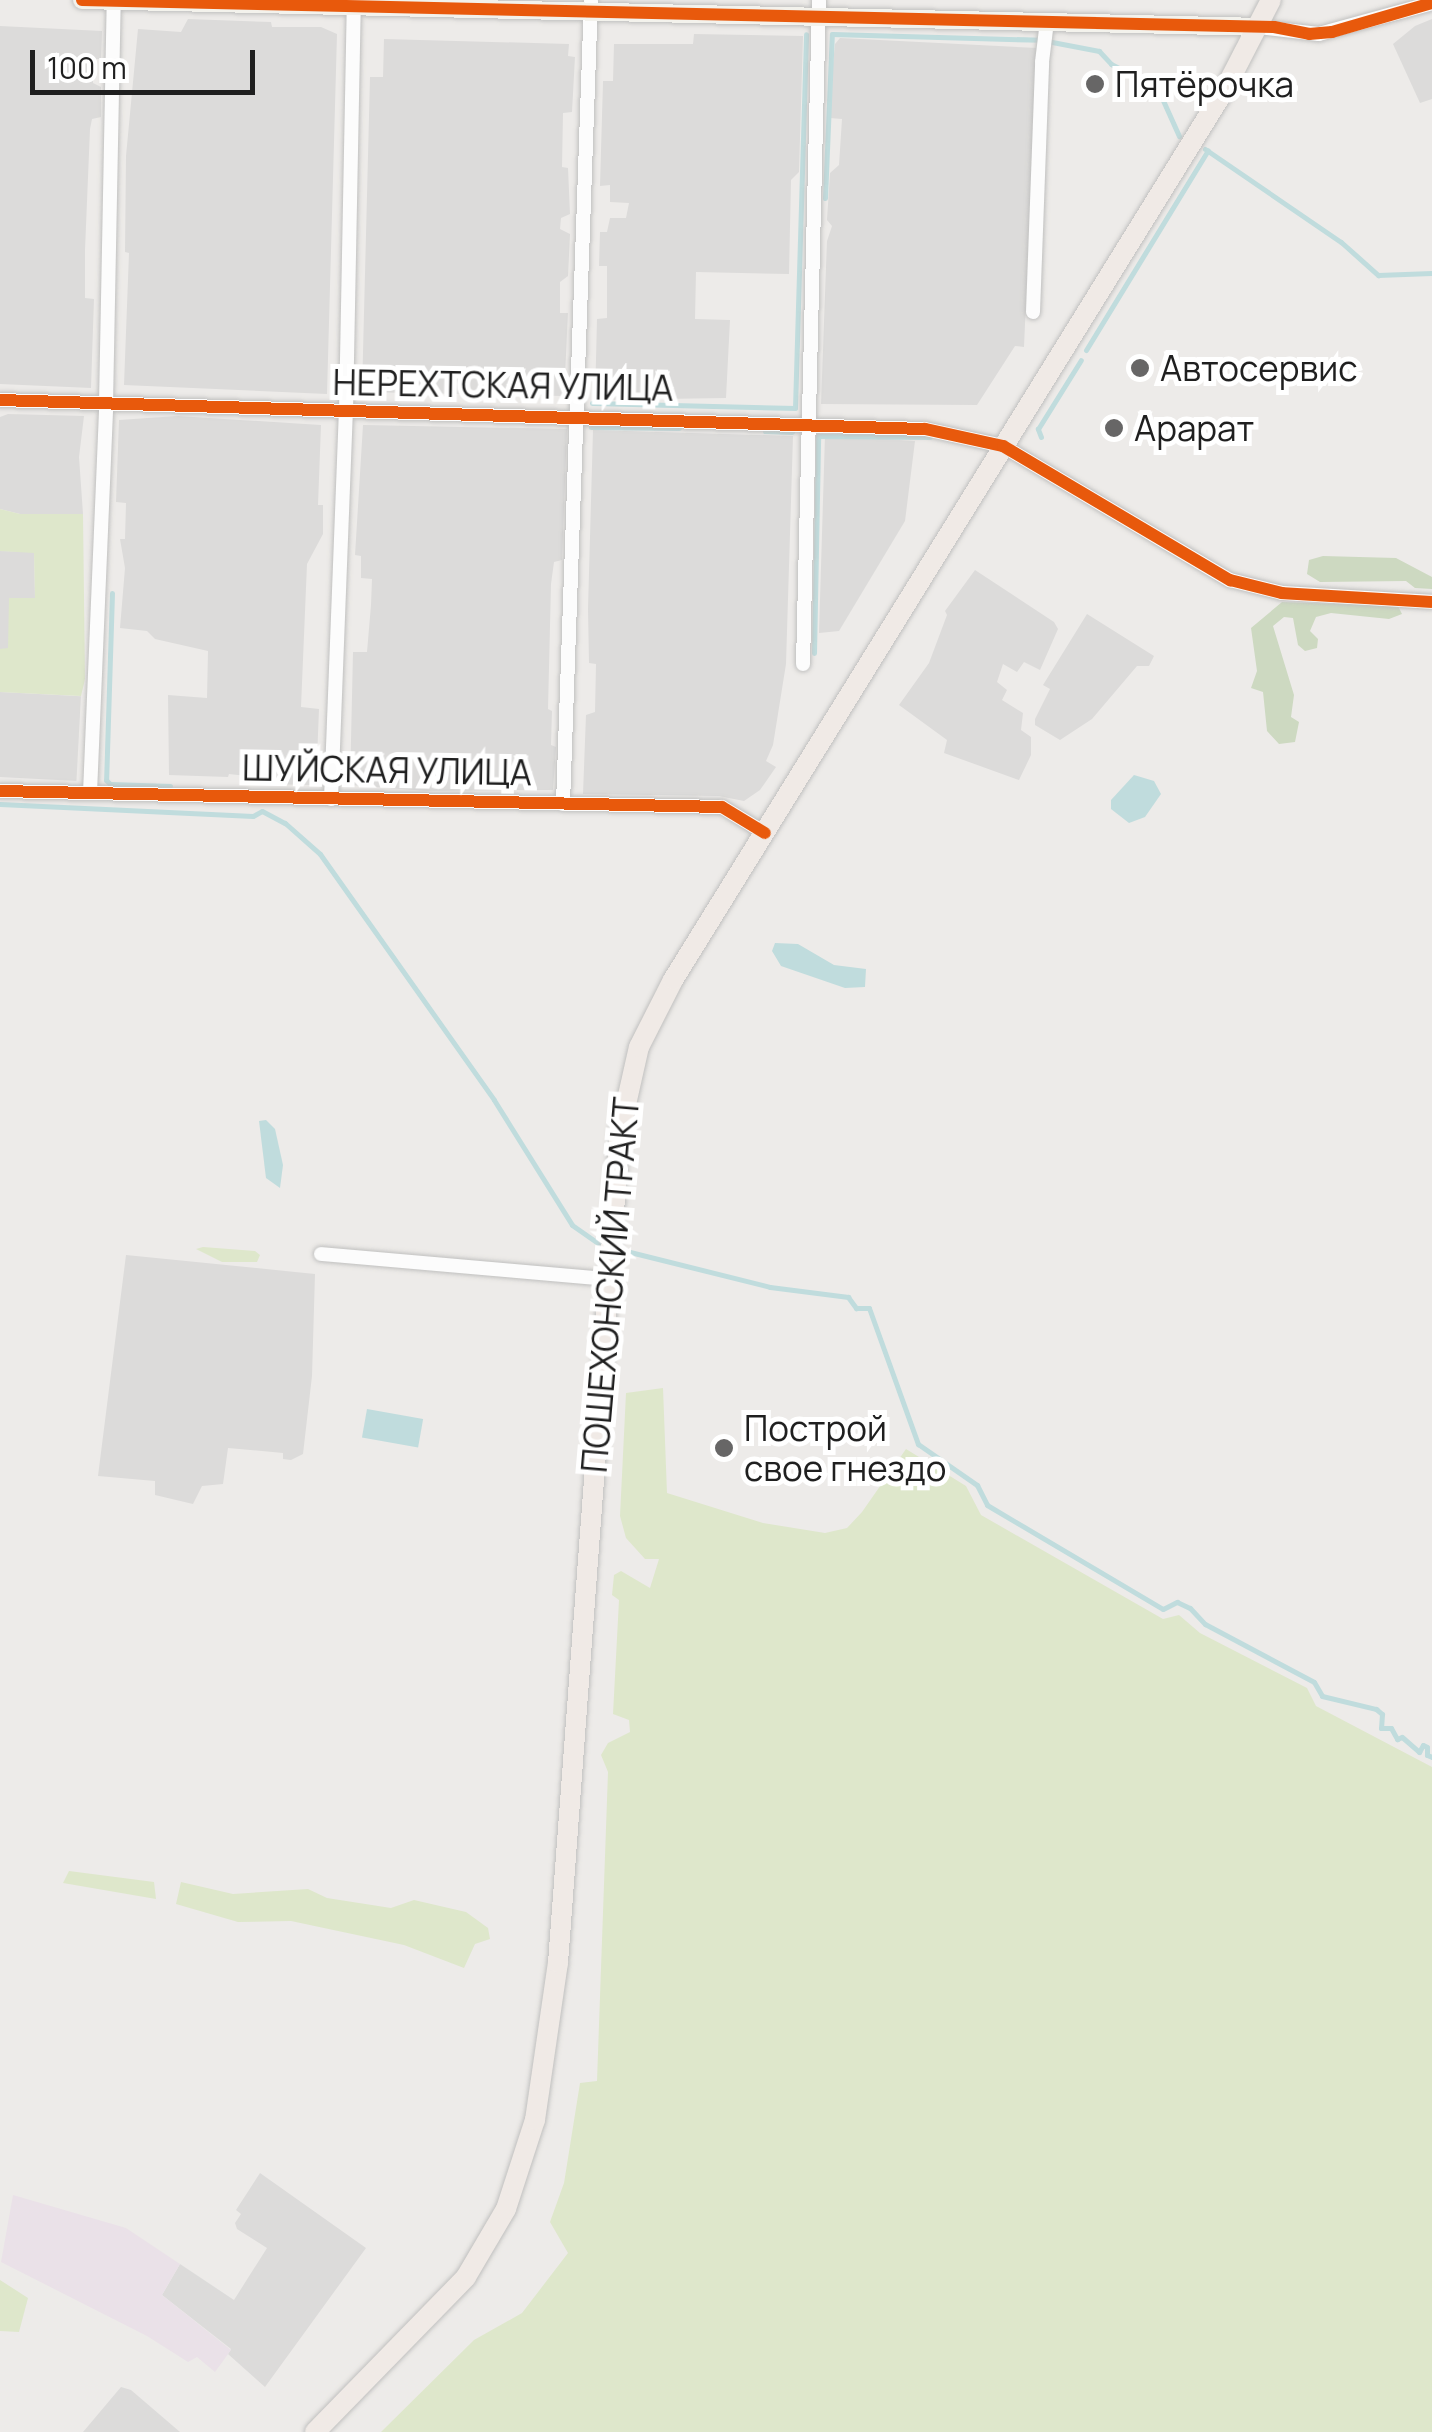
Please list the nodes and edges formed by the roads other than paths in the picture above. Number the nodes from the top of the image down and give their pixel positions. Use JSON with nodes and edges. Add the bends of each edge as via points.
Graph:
{"nodes":[{"id":1,"x":82,"y":0,"type":"edge"},
{"id":2,"x":114,"y":0,"type":"edge"},
{"id":3,"x":1271,"y":0,"type":"edge"},
{"id":4,"x":1432,"y":2,"type":"edge"},
{"id":5,"x":354,"y":4,"type":"edge"},
{"id":6,"x":591,"y":6,"type":"edge"},
{"id":7,"x":818,"y":9,"type":"edge"},
{"id":8,"x":1047,"y":24,"type":"junction"},
{"id":9,"x":1259,"y":28,"type":"junction"},
{"id":10,"x":1033,"y":312,"type":"dead end"},
{"id":11,"x":0,"y":400,"type":"edge"},
{"id":12,"x":106,"y":404,"type":"junction"},
{"id":13,"x":346,"y":411,"type":"junction"},
{"id":14,"x":579,"y":417,"type":"junction"},
{"id":15,"x":808,"y":424,"type":"junction"},
{"id":16,"x":1004,"y":446,"type":"junction"},
{"id":17,"x":1432,"y":602,"type":"edge"},
{"id":18,"x":804,"y":664,"type":"dead end"},
{"id":19,"x":0,"y":790,"type":"edge"},
{"id":20,"x":90,"y":793,"type":"junction"},
{"id":21,"x":331,"y":799,"type":"junction"},
{"id":22,"x":563,"y":804,"type":"junction"},
{"id":23,"x":765,"y":833,"type":"junction"},
{"id":24,"x":321,"y":1254,"type":"dead end"},
{"id":25,"x":607,"y":1279,"type":"junction"},
{"id":26,"x":315,"y":2432,"type":"edge"}],
"edges":[{"from":1,"to":2,"type":"street"},
{"from":2,"to":5,"type":"street"},
{"from":2,"to":12,"type":"street"},
{"from":3,"to":9,"type":"main road","name":"ПОШЕХОНСКИЙ ТРАКТ"},
{"from":4,"to":9,"type":"street","via":[[1319,34]]},
{"from":5,"to":6,"type":"street"},
{"from":5,"to":13,"type":"street"},
{"from":6,"to":7,"type":"street"},
{"from":6,"to":14,"type":"street"},
{"from":7,"to":8,"type":"street"},
{"from":7,"to":15,"type":"street"},
{"from":8,"to":9,"type":"street"},
{"from":8,"to":10,"type":"street"},
{"from":9,"to":16,"type":"main road","name":"ПОШЕХОНСКИЙ ТРАКТ"},
{"from":11,"to":12,"type":"street","name":"НЕРЕХТСКАЯ УЛИЦА"},
{"from":12,"to":13,"type":"street","name":"НЕРЕХТСКАЯ УЛИЦА"},
{"from":12,"to":20,"type":"street"},
{"from":13,"to":14,"type":"street","name":"НЕРЕХТСКАЯ УЛИЦА"},
{"from":13,"to":21,"type":"street"},
{"from":14,"to":15,"type":"street","name":"НЕРЕХТСКАЯ УЛИЦА"},
{"from":14,"to":22,"type":"street"},
{"from":15,"to":16,"type":"street","name":"НЕРЕХТСКАЯ УЛИЦА","via":[[925,429]]},
{"from":15,"to":18,"type":"street"},
{"from":16,"to":17,"type":"street","name":"НЕРЕХТСКАЯ УЛИЦА","via":[[1230,580],[1282,594]]},
{"from":16,"to":23,"type":"main road","name":"ПОШЕХОНСКИЙ ТРАКТ"},
{"from":19,"to":20,"type":"street","name":"ШУЙСКАЯ УЛИЦА"},
{"from":20,"to":21,"type":"street","name":"ШУЙСКАЯ УЛИЦА"},
{"from":21,"to":22,"type":"street","name":"ШУЙСКАЯ УЛИЦА"},
{"from":22,"to":23,"type":"street","name":"ШУЙСКАЯ УЛИЦА","via":[[722,808]]},
{"from":23,"to":25,"type":"main road","name":"ПОШЕХОНСКИЙ ТРАКТ","via":[[673,980],[635,1058],[620,1131]]},
{"from":24,"to":25,"type":"street"},
{"from":25,"to":26,"type":"main road","name":"ПОШЕХОНСКИЙ ТРАКТ","via":[[552,2019],[535,2120],[496,2229],[444,2302]]}]}
